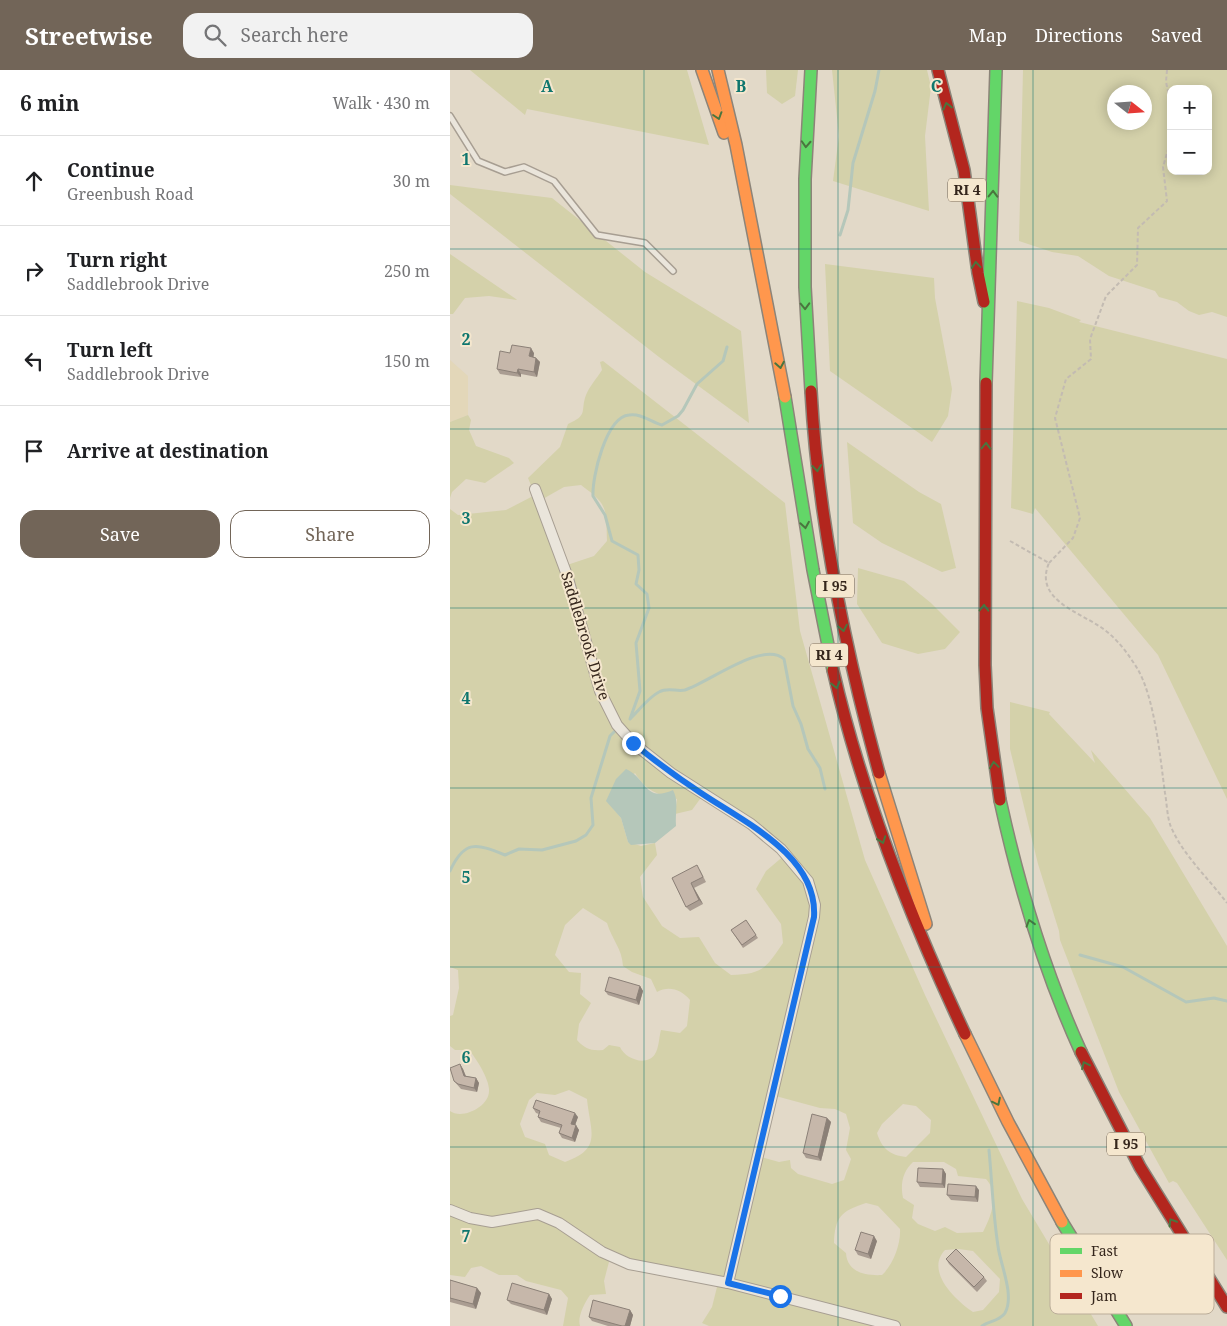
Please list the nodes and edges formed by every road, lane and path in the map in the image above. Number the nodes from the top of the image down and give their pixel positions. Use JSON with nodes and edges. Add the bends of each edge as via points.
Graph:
{"nodes":[{"id":1,"x":702,"y":70,"type":"edge"},
{"id":2,"x":718,"y":70,"type":"edge"},
{"id":3,"x":811,"y":70,"type":"edge"},
{"id":4,"x":938,"y":70,"type":"edge"},
{"id":5,"x":996,"y":70,"type":"edge"},
{"id":6,"x":1167,"y":70,"type":"edge"},
{"id":7,"x":1167,"y":87,"type":"edge"},
{"id":8,"x":450,"y":116,"type":"edge"},
{"id":9,"x":1167,"y":153,"type":"edge"},
{"id":10,"x":753,"y":231,"type":"junction"},
{"id":11,"x":673,"y":271,"type":"dead end"},
{"id":12,"x":987,"y":312,"type":"junction"},
{"id":13,"x":535,"y":489,"type":"dead end"},
{"id":14,"x":1010,"y":541,"type":"dead end"},
{"id":15,"x":1049,"y":563,"type":"junction"},
{"id":16,"x":1227,"y":904,"type":"edge"},
{"id":17,"x":976,"y":1058,"type":"junction"},
{"id":18,"x":450,"y":1210,"type":"edge"},
{"id":19,"x":1068,"y":1234,"type":"edge"},
{"id":20,"x":1180,"y":1234,"type":"edge"},
{"id":21,"x":728,"y":1283,"type":"junction"},
{"id":22,"x":1214,"y":1287,"type":"edge"},
{"id":23,"x":1227,"y":1307,"type":"edge"},
{"id":24,"x":1118,"y":1314,"type":"edge"},
{"id":25,"x":895,"y":1326,"type":"edge"},
{"id":26,"x":1126,"y":1326,"type":"edge"}],
"edges":[{"from":1,"to":10,"type":"highway","one_way":true},
{"from":2,"to":10,"type":"highway","number":"RI 4"},
{"from":3,"to":17,"type":"highway","number":"I 95","one_way":true,"via":[[804,192],[806,328],[816,454],[830,560],[853,676],[885,797],[921,910]]},
{"from":12,"to":4,"type":"highway","number":"RI 4","one_way":true,"via":[[976,275],[965,175]]},
{"from":12,"to":5,"type":"highway","number":"I 95","one_way":true,"via":[[991,272]]},
{"from":6,"to":7,"type":"path"},
{"from":8,"to":11,"type":"lane","via":[[478,161],[505,172],[524,167],[554,181],[597,235],[646,243]]},
{"from":9,"to":15,"type":"path","via":[[1163,167],[1167,201],[1138,228],[1136,265],[1106,296],[1090,339],[1091,358],[1066,379],[1055,418],[1080,518],[1073,538]]},
{"from":10,"to":17,"type":"highway","number":"RI 4","one_way":true,"via":[[780,363],[818,602],[844,716],[881,837],[909,912]]},
{"from":20,"to":12,"type":"highway","number":"I 95","one_way":true,"via":[[1090,1076],[1045,970],[1012,859],[991,745],[984,657]]},
{"from":13,"to":21,"type":"street","name":"Saddlebrook Drive","via":[[568,575],[600,690],[617,725],[633,743],[671,773],[752,824],[781,849],[808,881],[815,905]]},
{"from":14,"to":15,"type":"path"},
{"from":15,"to":16,"type":"path","via":[[1045,573],[1048,590],[1076,614],[1099,626],[1127,651],[1143,678],[1171,826]]},
{"from":17,"to":19,"type":"highway","number":"I 95","one_way":true},
{"from":18,"to":21,"type":"street","via":[[492,1222],[538,1214],[629,1264]]},
{"from":21,"to":25,"type":"street"},
{"from":23,"to":22,"type":"highway","number":"I 95","one_way":true},
{"from":24,"to":26,"type":"highway","number":"I 95","one_way":true}]}
